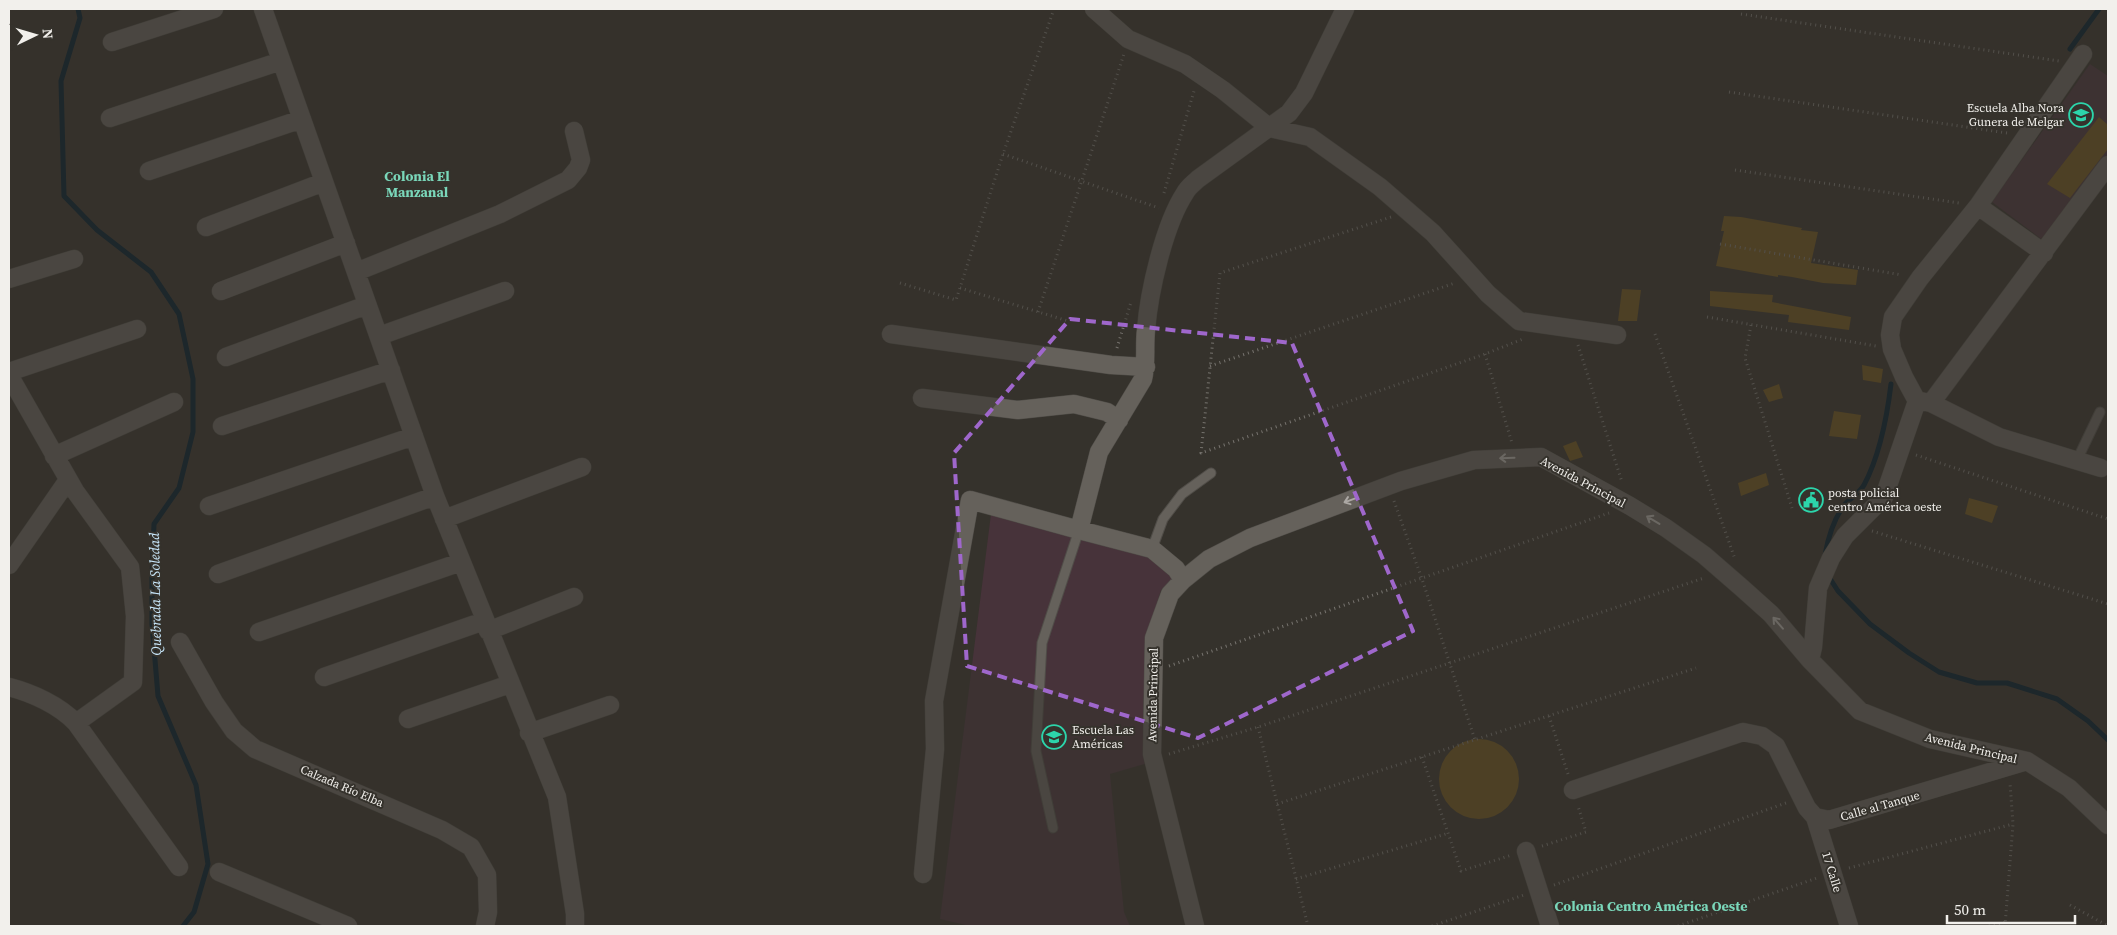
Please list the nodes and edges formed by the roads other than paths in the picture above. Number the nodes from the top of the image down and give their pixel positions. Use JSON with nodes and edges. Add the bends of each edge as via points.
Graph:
{"nodes":[{"id":1,"x":214,"y":9,"type":"edge"},
{"id":2,"x":263,"y":9,"type":"edge"},
{"id":3,"x":1094,"y":9,"type":"edge"},
{"id":4,"x":1345,"y":9,"type":"edge"},
{"id":5,"x":112,"y":42,"type":"dead end"},
{"id":6,"x":2080,"y":58,"type":"road end"},
{"id":7,"x":281,"y":61,"type":"junction"},
{"id":8,"x":110,"y":118,"type":"dead end"},
{"id":9,"x":302,"y":120,"type":"junction"},
{"id":10,"x":1270,"y":128,"type":"junction"},
{"id":11,"x":574,"y":131,"type":"dead end"},
{"id":12,"x":2108,"y":165,"type":"edge"},
{"id":13,"x":149,"y":171,"type":"dead end"},
{"id":14,"x":324,"y":182,"type":"junction"},
{"id":15,"x":1978,"y":206,"type":"junction"},
{"id":16,"x":206,"y":227,"type":"dead end"},
{"id":17,"x":346,"y":243,"type":"junction"},
{"id":18,"x":2044,"y":253,"type":"junction"},
{"id":19,"x":74,"y":259,"type":"dead end"},
{"id":20,"x":356,"y":272,"type":"junction"},
{"id":21,"x":9,"y":279,"type":"edge"},
{"id":22,"x":505,"y":291,"type":"dead end"},
{"id":23,"x":221,"y":292,"type":"dead end"},
{"id":24,"x":368,"y":305,"type":"junction"},
{"id":25,"x":137,"y":329,"type":"dead end"},
{"id":26,"x":891,"y":334,"type":"dead end"},
{"id":27,"x":1617,"y":335,"type":"dead end"},
{"id":28,"x":379,"y":336,"type":"junction"},
{"id":29,"x":226,"y":357,"type":"dead end"},
{"id":30,"x":1146,"y":367,"type":"junction"},
{"id":31,"x":391,"y":370,"type":"junction"},
{"id":32,"x":9,"y":374,"type":"edge"},
{"id":33,"x":922,"y":398,"type":"dead end"},
{"id":34,"x":174,"y":402,"type":"dead end"},
{"id":35,"x":1924,"y":402,"type":"junction"},
{"id":36,"x":2100,"y":412,"type":"dead end"},
{"id":37,"x":1119,"y":420,"type":"junction"},
{"id":38,"x":222,"y":426,"type":"dead end"},
{"id":39,"x":414,"y":436,"type":"junction"},
{"id":40,"x":54,"y":456,"type":"junction"},
{"id":41,"x":2077,"y":460,"type":"junction"},
{"id":42,"x":582,"y":467,"type":"dead end"},
{"id":43,"x":2101,"y":468,"type":"dead end"},
{"id":44,"x":1211,"y":473,"type":"dead end"},
{"id":45,"x":68,"y":480,"type":"junction"},
{"id":46,"x":435,"y":496,"type":"junction"},
{"id":47,"x":209,"y":506,"type":"dead end"},
{"id":48,"x":444,"y":519,"type":"junction"},
{"id":49,"x":1080,"y":530,"type":"junction"},
{"id":50,"x":1152,"y":549,"type":"junction"},
{"id":51,"x":461,"y":562,"type":"junction"},
{"id":52,"x":9,"y":565,"type":"edge"},
{"id":53,"x":218,"y":574,"type":"dead end"},
{"id":54,"x":1184,"y":580,"type":"junction"},
{"id":55,"x":574,"y":597,"type":"dead end"},
{"id":56,"x":486,"y":626,"type":"junction"},
{"id":57,"x":259,"y":632,"type":"dead end"},
{"id":58,"x":180,"y":642,"type":"dead end"},
{"id":59,"x":1810,"y":660,"type":"junction"},
{"id":60,"x":324,"y":677,"type":"dead end"},
{"id":61,"x":510,"y":684,"type":"junction"},
{"id":62,"x":9,"y":687,"type":"edge"},
{"id":63,"x":610,"y":705,"type":"dead end"},
{"id":64,"x":408,"y":719,"type":"dead end"},
{"id":65,"x":76,"y":722,"type":"junction"},
{"id":66,"x":529,"y":733,"type":"junction"},
{"id":67,"x":2027,"y":761,"type":"junction"},
{"id":68,"x":1573,"y":790,"type":"road end"},
{"id":69,"x":1816,"y":817,"type":"junction"},
{"id":70,"x":2108,"y":825,"type":"edge"},
{"id":71,"x":1053,"y":828,"type":"dead end"},
{"id":72,"x":1526,"y":851,"type":"road end"},
{"id":73,"x":179,"y":867,"type":"dead end"},
{"id":74,"x":219,"y":872,"type":"dead end"},
{"id":75,"x":923,"y":874,"type":"dead end"},
{"id":76,"x":348,"y":926,"type":"edge"},
{"id":77,"x":484,"y":926,"type":"edge"},
{"id":78,"x":575,"y":926,"type":"edge"},
{"id":79,"x":1195,"y":926,"type":"edge"},
{"id":80,"x":1550,"y":926,"type":"edge"},
{"id":81,"x":1849,"y":926,"type":"edge"}],
"edges":[{"from":1,"to":5,"type":"street"},
{"from":2,"to":7,"type":"street"},
{"from":3,"to":10,"type":"street","via":[[1128,39],[1185,64]]},
{"from":4,"to":10,"type":"street","via":[[1304,93],[1289,113]]},
{"from":6,"to":15,"type":"street"},
{"from":7,"to":8,"type":"street"},
{"from":7,"to":9,"type":"street"},
{"from":9,"to":13,"type":"street"},
{"from":9,"to":14,"type":"street"},
{"from":10,"to":27,"type":"street","via":[[1310,137],[1380,187],[1433,233],[1472,278],[1519,321]]},
{"from":10,"to":30,"type":"street","via":[[1198,178],[1185,192],[1174,214],[1151,292]]},
{"from":11,"to":20,"type":"street","via":[[581,160],[568,180],[500,214]]},
{"from":12,"to":18,"type":"street"},
{"from":14,"to":16,"type":"street"},
{"from":14,"to":17,"type":"street"},
{"from":15,"to":18,"type":"street"},
{"from":15,"to":35,"type":"street","via":[[1893,317],[1892,349],[1904,378]]},
{"from":17,"to":20,"type":"street"},
{"from":17,"to":23,"type":"street"},
{"from":18,"to":35,"type":"street"},
{"from":19,"to":21,"type":"street"},
{"from":20,"to":24,"type":"street"},
{"from":22,"to":28,"type":"street"},
{"from":24,"to":28,"type":"street"},
{"from":24,"to":29,"type":"street"},
{"from":25,"to":32,"type":"street"},
{"from":26,"to":30,"type":"street"},
{"from":28,"to":31,"type":"street"},
{"from":30,"to":37,"type":"street","via":[[1143,379]]},
{"from":31,"to":38,"type":"street"},
{"from":31,"to":39,"type":"street"},
{"from":32,"to":40,"type":"street"},
{"from":33,"to":37,"type":"street","via":[[1018,410],[1074,404],[1107,412]]},
{"from":34,"to":40,"type":"street"},
{"from":35,"to":41,"type":"street","via":[[1999,437]]},
{"from":35,"to":59,"type":"street","via":[[1899,450],[1884,497],[1845,536],[1831,558],[1818,588]]},
{"from":36,"to":41,"type":"lane"},
{"from":37,"to":49,"type":"street","via":[[1099,452]]},
{"from":39,"to":46,"type":"street"},
{"from":39,"to":47,"type":"street"},
{"from":40,"to":45,"type":"street"},
{"from":41,"to":43,"type":"street"},
{"from":42,"to":48,"type":"street"},
{"from":44,"to":50,"type":"lane","via":[[1182,494],[1163,519]]},
{"from":45,"to":52,"type":"street"},
{"from":45,"to":65,"type":"street","via":[[130,567],[135,616],[133,682]]},
{"from":46,"to":48,"type":"street"},
{"from":46,"to":53,"type":"street"},
{"from":48,"to":51,"type":"street"},
{"from":49,"to":50,"type":"street"},
{"from":49,"to":71,"type":"lane","via":[[1042,643],[1036,751]]},
{"from":49,"to":75,"type":"street","via":[[970,500],[934,701],[935,749]]},
{"from":50,"to":54,"type":"street"},
{"from":51,"to":56,"type":"street"},
{"from":51,"to":57,"type":"street"},
{"from":59,"to":54,"type":"street","name":"Avenida Principal","one_way":true,"via":[[1729,567],[1630,506],[1541,457],[1474,460],[1388,486],[1250,538],[1210,559]]},
{"from":54,"to":79,"type":"street","name":"Avenida Principal","via":[[1170,594],[1154,638],[1154,759]]},
{"from":55,"to":56,"type":"street"},
{"from":56,"to":60,"type":"street"},
{"from":56,"to":61,"type":"street"},
{"from":58,"to":77,"type":"street","name":"Calzada Río Elba","via":[[234,731],[255,749],[442,830],[471,847],[487,875],[488,912]]},
{"from":59,"to":67,"type":"street","name":"Avenida Principal","via":[[1860,711],[1930,739]]},
{"from":61,"to":64,"type":"street"},
{"from":61,"to":66,"type":"street"},
{"from":62,"to":65,"type":"street","via":[[24,691]]},
{"from":63,"to":66,"type":"street"},
{"from":65,"to":73,"type":"street"},
{"from":66,"to":78,"type":"street","via":[[557,797]]},
{"from":67,"to":69,"type":"street","name":"Calle al Tanque","via":[[1830,820]]},
{"from":67,"to":70,"type":"street","name":"Avenida Principal","via":[[2069,788]]},
{"from":68,"to":69,"type":"street","via":[[1743,732],[1762,736],[1776,746],[1807,808]]},
{"from":69,"to":81,"type":"street","name":"17 Calle"},
{"from":72,"to":80,"type":"street"},
{"from":74,"to":76,"type":"street"}]}
